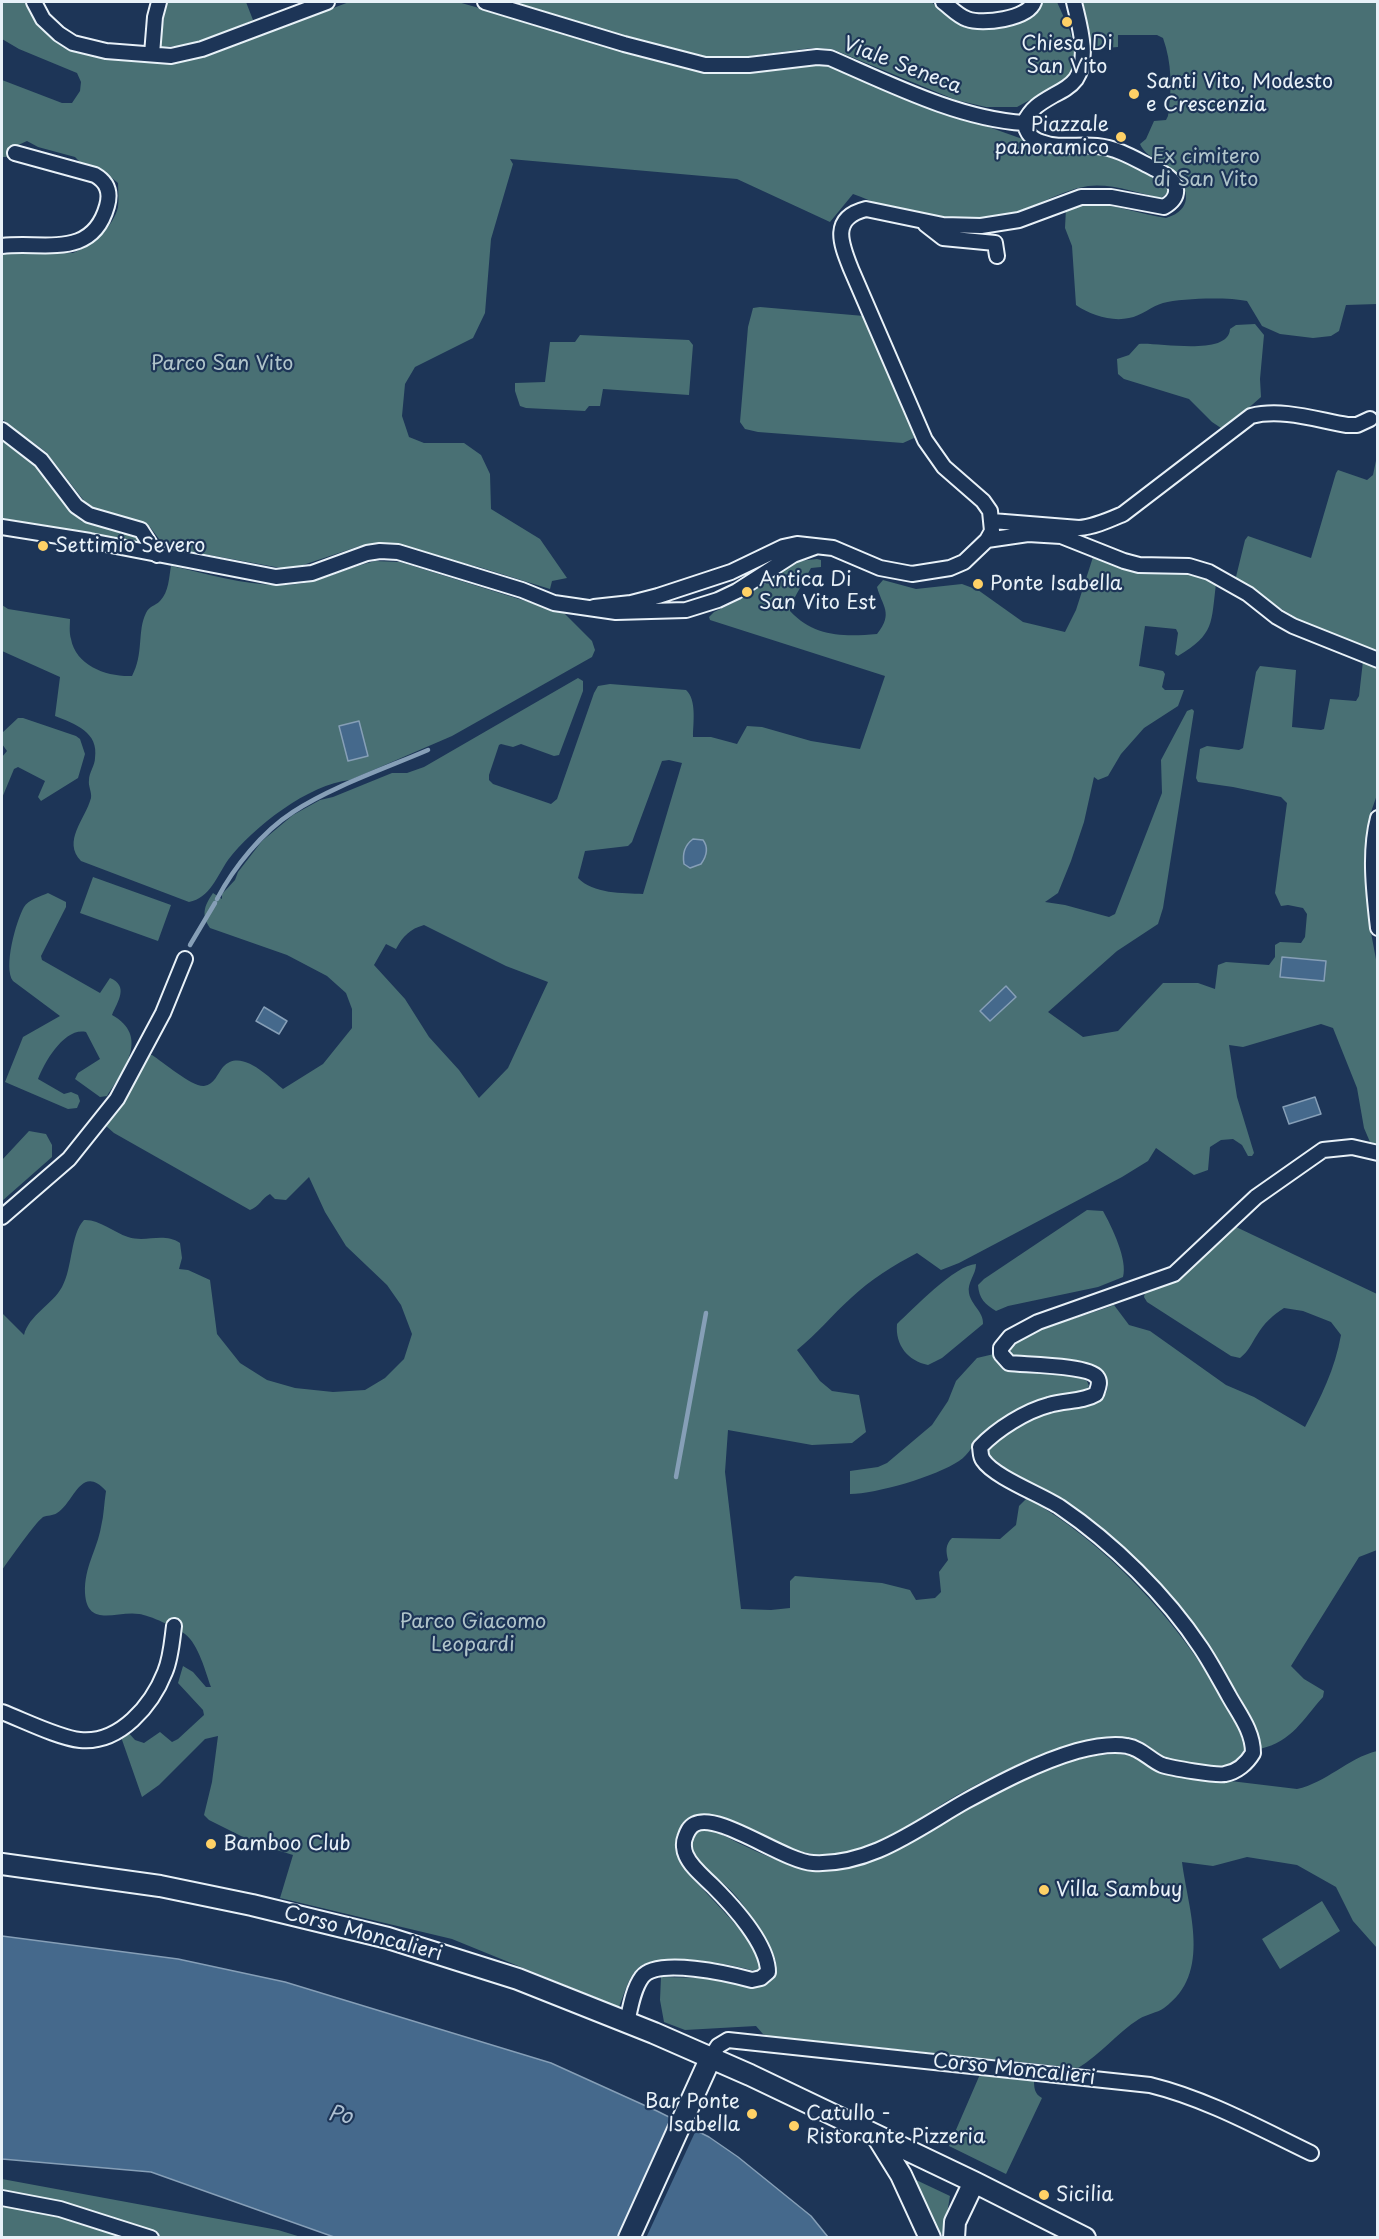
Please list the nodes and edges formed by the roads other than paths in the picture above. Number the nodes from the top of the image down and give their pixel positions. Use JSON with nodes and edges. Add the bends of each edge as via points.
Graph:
{"nodes":[{"id":1,"x":34,"y":2,"type":"edge"},
{"id":2,"x":159,"y":2,"type":"edge"},
{"id":3,"x":327,"y":2,"type":"edge"},
{"id":4,"x":485,"y":2,"type":"edge"},
{"id":5,"x":943,"y":2,"type":"edge"},
{"id":6,"x":1034,"y":2,"type":"edge"},
{"id":7,"x":1074,"y":2,"type":"edge"},
{"id":8,"x":152,"y":54,"type":"junction"},
{"id":9,"x":1024,"y":123,"type":"junction"},
{"id":10,"x":15,"y":153,"type":"dead end"},
{"id":11,"x":924,"y":222,"type":"junction"},
{"id":12,"x":2,"y":246,"type":"edge"},
{"id":13,"x":997,"y":256,"type":"dead end"},
{"id":14,"x":1370,"y":419,"type":"dead end"},
{"id":15,"x":2,"y":430,"type":"edge"},
{"id":16,"x":992,"y":521,"type":"junction"},
{"id":17,"x":2,"y":527,"type":"edge"},
{"id":18,"x":987,"y":540,"type":"junction"},
{"id":19,"x":816,"y":546,"type":"junction"},
{"id":20,"x":157,"y":555,"type":"junction"},
{"id":21,"x":594,"y":608,"type":"junction"},
{"id":22,"x":1377,"y":660,"type":"edge"},
{"id":23,"x":1377,"y":818,"type":"edge"},
{"id":24,"x":1377,"y":928,"type":"edge"},
{"id":25,"x":185,"y":958,"type":"dead end"},
{"id":26,"x":1377,"y":1153,"type":"edge"},
{"id":27,"x":2,"y":1217,"type":"edge"},
{"id":28,"x":174,"y":1626,"type":"dead end"},
{"id":29,"x":2,"y":1712,"type":"edge"},
{"id":30,"x":2,"y":1864,"type":"edge"},
{"id":31,"x":627,"y":2022,"type":"junction"},
{"id":32,"x":711,"y":2057,"type":"junction"},
{"id":33,"x":878,"y":2138,"type":"junction"},
{"id":34,"x":1311,"y":2153,"type":"dead end"},
{"id":35,"x":974,"y":2182,"type":"junction"},
{"id":36,"x":2,"y":2198,"type":"edge"},
{"id":37,"x":151,"y":2238,"type":"edge"},
{"id":38,"x":629,"y":2238,"type":"edge"},
{"id":39,"x":930,"y":2238,"type":"edge"},
{"id":40,"x":954,"y":2238,"type":"edge"},
{"id":41,"x":1085,"y":2238,"type":"edge"}],
"edges":[{"from":1,"to":8,"type":"street","via":[[43,19],[73,43],[106,51]]},
{"from":2,"to":8,"type":"street"},
{"from":3,"to":8,"type":"street","via":[[202,50],[171,56]]},
{"from":4,"to":9,"type":"street","name":"Viale Seneca","via":[[705,65],[726,67],[830,58],[968,112]]},
{"from":5,"to":6,"type":"street","via":[[963,18],[982,22],[1021,13]]},
{"from":7,"to":9,"type":"street","via":[[1082,41],[1080,70],[1068,87],[1036,105]]},
{"from":9,"to":11,"type":"street","via":[[1031,138],[1045,144],[1097,146],[1124,153],[1170,178],[1176,195],[1164,207],[1096,196],[1081,197],[997,224]]},
{"from":10,"to":12,"type":"street","via":[[95,175],[108,188],[108,204],[102,220],[85,239],[54,246]]},
{"from":11,"to":13,"type":"street","via":[[944,238],[995,243]]},
{"from":11,"to":16,"type":"street","via":[[877,210],[857,211],[840,232],[841,241],[925,440],[944,467],[983,501]]},
{"from":14,"to":16,"type":"street","via":[[1347,425],[1262,413],[1251,416],[1112,519],[1079,528]]},
{"from":15,"to":20,"type":"street","via":[[41,460],[76,506],[89,515],[141,530]]},
{"from":16,"to":18,"type":"street"},
{"from":17,"to":20,"type":"street"},
{"from":18,"to":19,"type":"street","via":[[964,562],[951,568],[912,574],[880,568],[833,548]]},
{"from":18,"to":22,"type":"street","via":[[1028,534],[1060,537],[1139,565],[1189,566],[1209,572],[1293,626]]},
{"from":19,"to":21,"type":"street","via":[[783,547],[731,572],[658,596]]},
{"from":19,"to":21,"type":"street","via":[[718,600],[686,610],[616,612]]},
{"from":20,"to":21,"type":"street","via":[[276,577],[312,573],[367,553],[398,552],[554,603]]},
{"from":23,"to":24,"type":"street"},
{"from":25,"to":27,"type":"street","via":[[163,1013],[117,1099],[69,1159]]},
{"from":26,"to":31,"type":"street","via":[[1352,1146],[1323,1150],[1256,1197],[1174,1274],[1038,1322],[1010,1337],[1001,1348],[1009,1363],[1089,1371],[1100,1385],[1090,1398],[1048,1405],[1028,1413],[987,1440],[980,1448],[981,1457],[994,1470],[1040,1494],[1086,1526],[1123,1557],[1168,1606],[1201,1648],[1250,1732],[1253,1753],[1246,1764],[1224,1774],[1163,1765],[1127,1746],[1077,1751],[968,1800],[882,1850],[834,1863],[792,1858],[714,1823],[696,1823],[684,1840],[685,1854],[731,1903],[758,1943],[768,1962],[768,1972],[752,1980],[691,1968],[649,1972],[637,1987]]},
{"from":28,"to":29,"type":"street","via":[[169,1661],[154,1693],[136,1716],[107,1736],[79,1740]]},
{"from":30,"to":31,"type":"main road","name":"Corso Moncalieri","via":[[171,1888],[388,1938],[518,1979]]},
{"from":31,"to":32,"type":"main road","name":"Corso Moncalieri"},
{"from":32,"to":33,"type":"main road","name":"Corso Moncalieri"},
{"from":32,"to":34,"type":"street","name":"Corso Moncalieri","via":[[717,2046],[728,2040],[1150,2085],[1205,2102]]},
{"from":32,"to":38,"type":"main road"},
{"from":33,"to":35,"type":"main road","name":"Corso Moncalieri"},
{"from":33,"to":39,"type":"main road","via":[[901,2175]]},
{"from":35,"to":40,"type":"main road","via":[[955,2222]]},
{"from":35,"to":41,"type":"main road","name":"Corso Moncalieri"},
{"from":36,"to":37,"type":"street","via":[[60,2209]]}]}
